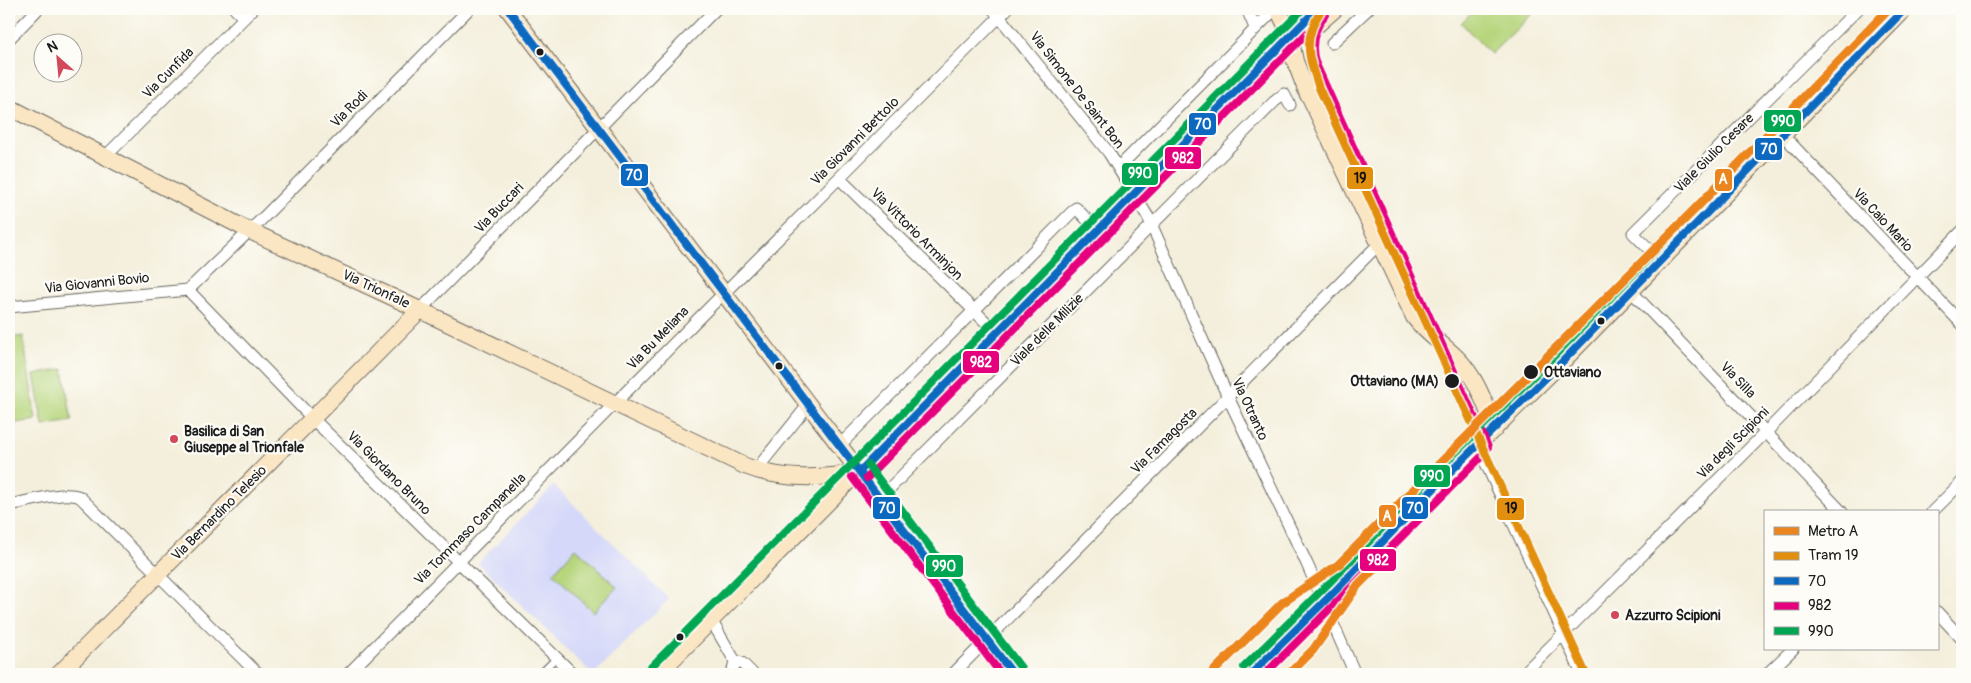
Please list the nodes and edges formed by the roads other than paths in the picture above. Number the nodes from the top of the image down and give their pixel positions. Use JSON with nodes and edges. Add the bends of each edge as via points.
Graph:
{"nodes":[{"id":1,"x":38,"y":9,"type":"edge"},
{"id":2,"x":235,"y":9,"type":"edge"},
{"id":3,"x":253,"y":9,"type":"edge"},
{"id":4,"x":469,"y":9,"type":"edge"},
{"id":5,"x":508,"y":9,"type":"edge"},
{"id":6,"x":716,"y":9,"type":"edge"},
{"id":7,"x":1246,"y":9,"type":"edge"},
{"id":8,"x":1276,"y":9,"type":"edge"},
{"id":9,"x":1317,"y":9,"type":"edge"},
{"id":10,"x":1335,"y":9,"type":"edge"},
{"id":11,"x":1368,"y":9,"type":"edge"},
{"id":12,"x":1858,"y":9,"type":"edge"},
{"id":13,"x":1905,"y":9,"type":"edge"},
{"id":14,"x":1000,"y":11,"type":"edge"},
{"id":15,"x":1307,"y":12,"type":"edge"},
{"id":16,"x":244,"y":18,"type":"junction"},
{"id":17,"x":1255,"y":28,"type":"junction"},
{"id":18,"x":1290,"y":36,"type":"junction"},
{"id":19,"x":9,"y":39,"type":"edge"},
{"id":20,"x":1332,"y":43,"type":"dead end"},
{"id":21,"x":1287,"y":99,"type":"dead end"},
{"id":22,"x":9,"y":107,"type":"edge"},
{"id":23,"x":599,"y":128,"type":"junction"},
{"id":24,"x":1783,"y":135,"type":"junction"},
{"id":25,"x":105,"y":157,"type":"junction"},
{"id":26,"x":1118,"y":167,"type":"junction"},
{"id":27,"x":839,"y":178,"type":"junction"},
{"id":28,"x":1134,"y":193,"type":"junction"},
{"id":29,"x":1152,"y":226,"type":"junction"},
{"id":30,"x":1097,"y":230,"type":"junction"},
{"id":31,"x":250,"y":231,"type":"junction"},
{"id":32,"x":1962,"y":231,"type":"edge"},
{"id":33,"x":1376,"y":248,"type":"dead end"},
{"id":34,"x":1661,"y":261,"type":"junction"},
{"id":35,"x":1916,"y":277,"type":"junction"},
{"id":36,"x":188,"y":290,"type":"junction"},
{"id":37,"x":1631,"y":291,"type":"junction"},
{"id":38,"x":724,"y":293,"type":"junction"},
{"id":39,"x":9,"y":307,"type":"edge"},
{"id":40,"x":420,"y":310,"type":"junction"},
{"id":41,"x":974,"y":310,"type":"junction"},
{"id":42,"x":1962,"y":324,"type":"edge"},
{"id":43,"x":996,"y":332,"type":"junction"},
{"id":44,"x":1228,"y":397,"type":"junction"},
{"id":45,"x":805,"y":400,"type":"junction"},
{"id":46,"x":614,"y":404,"type":"junction"},
{"id":47,"x":313,"y":419,"type":"junction"},
{"id":48,"x":1494,"y":429,"type":"junction"},
{"id":49,"x":1766,"y":432,"type":"junction"},
{"id":50,"x":840,"y":445,"type":"junction"},
{"id":51,"x":1478,"y":446,"type":"junction"},
{"id":52,"x":750,"y":468,"type":"junction"},
{"id":53,"x":860,"y":471,"type":"junction"},
{"id":54,"x":1962,"y":482,"type":"edge"},
{"id":55,"x":880,"y":498,"type":"junction"},
{"id":56,"x":9,"y":506,"type":"edge"},
{"id":57,"x":1840,"y":510,"type":"edge"},
{"id":58,"x":1934,"y":510,"type":"edge"},
{"id":59,"x":458,"y":563,"type":"junction"},
{"id":60,"x":158,"y":574,"type":"junction"},
{"id":61,"x":1323,"y":603,"type":"junction"},
{"id":62,"x":1938,"y":613,"type":"edge"},
{"id":63,"x":711,"y":620,"type":"junction"},
{"id":64,"x":1564,"y":634,"type":"junction"},
{"id":65,"x":1962,"y":639,"type":"edge"},
{"id":66,"x":988,"y":640,"type":"junction"},
{"id":67,"x":1792,"y":650,"type":"edge"},
{"id":68,"x":556,"y":658,"type":"junction"},
{"id":69,"x":735,"y":661,"type":"junction"},
{"id":70,"x":59,"y":674,"type":"edge"},
{"id":71,"x":258,"y":674,"type":"edge"},
{"id":72,"x":348,"y":674,"type":"edge"},
{"id":73,"x":540,"y":674,"type":"edge"},
{"id":74,"x":573,"y":674,"type":"edge"},
{"id":75,"x":658,"y":674,"type":"edge"},
{"id":76,"x":732,"y":674,"type":"edge"},
{"id":77,"x":754,"y":674,"type":"edge"},
{"id":78,"x":953,"y":674,"type":"edge"},
{"id":79,"x":1013,"y":674,"type":"edge"},
{"id":80,"x":1251,"y":674,"type":"edge"},
{"id":81,"x":1355,"y":674,"type":"edge"},
{"id":82,"x":1523,"y":674,"type":"edge"},
{"id":83,"x":1582,"y":674,"type":"edge"},
{"id":84,"x":1767,"y":674,"type":"edge"}],
"edges":[{"from":1,"to":19,"type":"street"},
{"from":2,"to":16,"type":"street"},
{"from":3,"to":16,"type":"street","name":"Via Cunfida"},
{"from":4,"to":31,"type":"street","name":"Via Rodi"},
{"from":5,"to":23,"type":"street"},
{"from":6,"to":23,"type":"street","name":"Via Buccari"},
{"from":7,"to":17,"type":"street"},
{"from":8,"to":17,"type":"street"},
{"from":8,"to":18,"type":"street"},
{"from":9,"to":15,"type":"lane"},
{"from":10,"to":18,"type":"street","via":[[1318,24]]},
{"from":11,"to":20,"type":"street"},
{"from":12,"to":34,"type":"street","name":"Viale Giulio Cesare","via":[[1633,233]]},
{"from":13,"to":24,"type":"street"},
{"from":14,"to":26,"type":"street","name":"Via Simone De Saint Bon"},
{"from":14,"to":27,"type":"street","name":"Via Giovanni Bettolo"},
{"from":15,"to":18,"type":"street"},
{"from":16,"to":25,"type":"street","name":"Via Cunfida"},
{"from":17,"to":26,"type":"street"},
{"from":18,"to":28,"type":"street"},
{"from":18,"to":48,"type":"street","via":[[1295,61],[1309,95],[1414,317],[1422,329],[1466,368],[1478,388]]},
{"from":21,"to":29,"type":"street","name":"Viale delle Milizie","via":[[1274,102]]},
{"from":22,"to":25,"type":"street","name":"Via Trionfale"},
{"from":23,"to":38,"type":"street"},
{"from":23,"to":40,"type":"street","name":"Via Buccari"},
{"from":24,"to":34,"type":"street"},
{"from":24,"to":35,"type":"street","name":"Via Caio Mario"},
{"from":25,"to":31,"type":"street","name":"Via Trionfale"},
{"from":26,"to":28,"type":"street","name":"Via Simone De Saint Bon"},
{"from":27,"to":38,"type":"street","name":"Via Giovanni Bettolo"},
{"from":27,"to":41,"type":"street","name":"Via Vittorio Arminjon"},
{"from":28,"to":29,"type":"street"},
{"from":28,"to":30,"type":"street"},
{"from":29,"to":44,"type":"street","name":"Via Otranto"},
{"from":29,"to":55,"type":"street","name":"Viale delle Milizie"},
{"from":30,"to":41,"type":"street","via":[[1076,208]]},
{"from":30,"to":43,"type":"street"},
{"from":31,"to":36,"type":"street","name":"Via Rodi"},
{"from":31,"to":40,"type":"street","name":"Via Trionfale"},
{"from":32,"to":35,"type":"street","name":"Via degli Scipioni"},
{"from":33,"to":44,"type":"street","name":"Via Famagosta"},
{"from":34,"to":37,"type":"street"},
{"from":35,"to":42,"type":"street","name":"Via Caio Mario"},
{"from":35,"to":49,"type":"street","name":"Via degli Scipioni"},
{"from":36,"to":39,"type":"street","name":"Via Giovanni Bovio"},
{"from":36,"to":47,"type":"street","name":"Via Giordano Bruno"},
{"from":37,"to":48,"type":"street"},
{"from":37,"to":49,"type":"street","name":"Via Silla"},
{"from":38,"to":45,"type":"street"},
{"from":38,"to":46,"type":"street","name":"Via Bu Meliana"},
{"from":40,"to":46,"type":"street","name":"Via Trionfale"},
{"from":40,"to":47,"type":"street","name":"Via Bernardino Telesio"},
{"from":41,"to":43,"type":"street","name":"Via Vittorio Arminjon"},
{"from":41,"to":50,"type":"street"},
{"from":43,"to":53,"type":"street"},
{"from":44,"to":61,"type":"street","name":"Via Otranto"},
{"from":44,"to":66,"type":"street","name":"Via Famagosta"},
{"from":45,"to":50,"type":"street"},
{"from":45,"to":52,"type":"street"},
{"from":46,"to":52,"type":"street","name":"Via Trionfale"},
{"from":46,"to":59,"type":"street","name":"Via Tommaso Campanella"},
{"from":47,"to":59,"type":"street","name":"Via Giordano Bruno"},
{"from":47,"to":60,"type":"street","name":"Via Bernardino Telesio"},
{"from":48,"to":51,"type":"street"},
{"from":49,"to":57,"type":"street","name":"Via Silla"},
{"from":49,"to":64,"type":"street","name":"Via degli Scipioni"},
{"from":50,"to":53,"type":"street"},
{"from":51,"to":61,"type":"street"},
{"from":51,"to":64,"type":"street"},
{"from":52,"to":53,"type":"street","name":"Via Trionfale","via":[[813,477]]},
{"from":53,"to":55,"type":"street"},
{"from":53,"to":63,"type":"street"},
{"from":54,"to":58,"type":"street"},
{"from":55,"to":66,"type":"street"},
{"from":56,"to":60,"type":"street","via":[[58,496],[80,496]]},
{"from":59,"to":68,"type":"street","name":"Via Giordano Bruno"},
{"from":59,"to":72,"type":"street","name":"Via Tommaso Campanella"},
{"from":60,"to":70,"type":"street","name":"Via Bernardino Telesio"},
{"from":60,"to":71,"type":"street"},
{"from":61,"to":80,"type":"street"},
{"from":61,"to":81,"type":"street","name":"Via Otranto"},
{"from":62,"to":65,"type":"street"},
{"from":63,"to":69,"type":"street"},
{"from":63,"to":75,"type":"street"},
{"from":64,"to":82,"type":"street","name":"Via degli Scipioni"},
{"from":64,"to":83,"type":"street"},
{"from":66,"to":78,"type":"street","name":"Via Famagosta"},
{"from":66,"to":79,"type":"street"},
{"from":67,"to":84,"type":"street"},
{"from":68,"to":73,"type":"lane"},
{"from":68,"to":74,"type":"street","name":"Via Giordano Bruno"},
{"from":69,"to":76,"type":"street"},
{"from":69,"to":77,"type":"street"}]}
